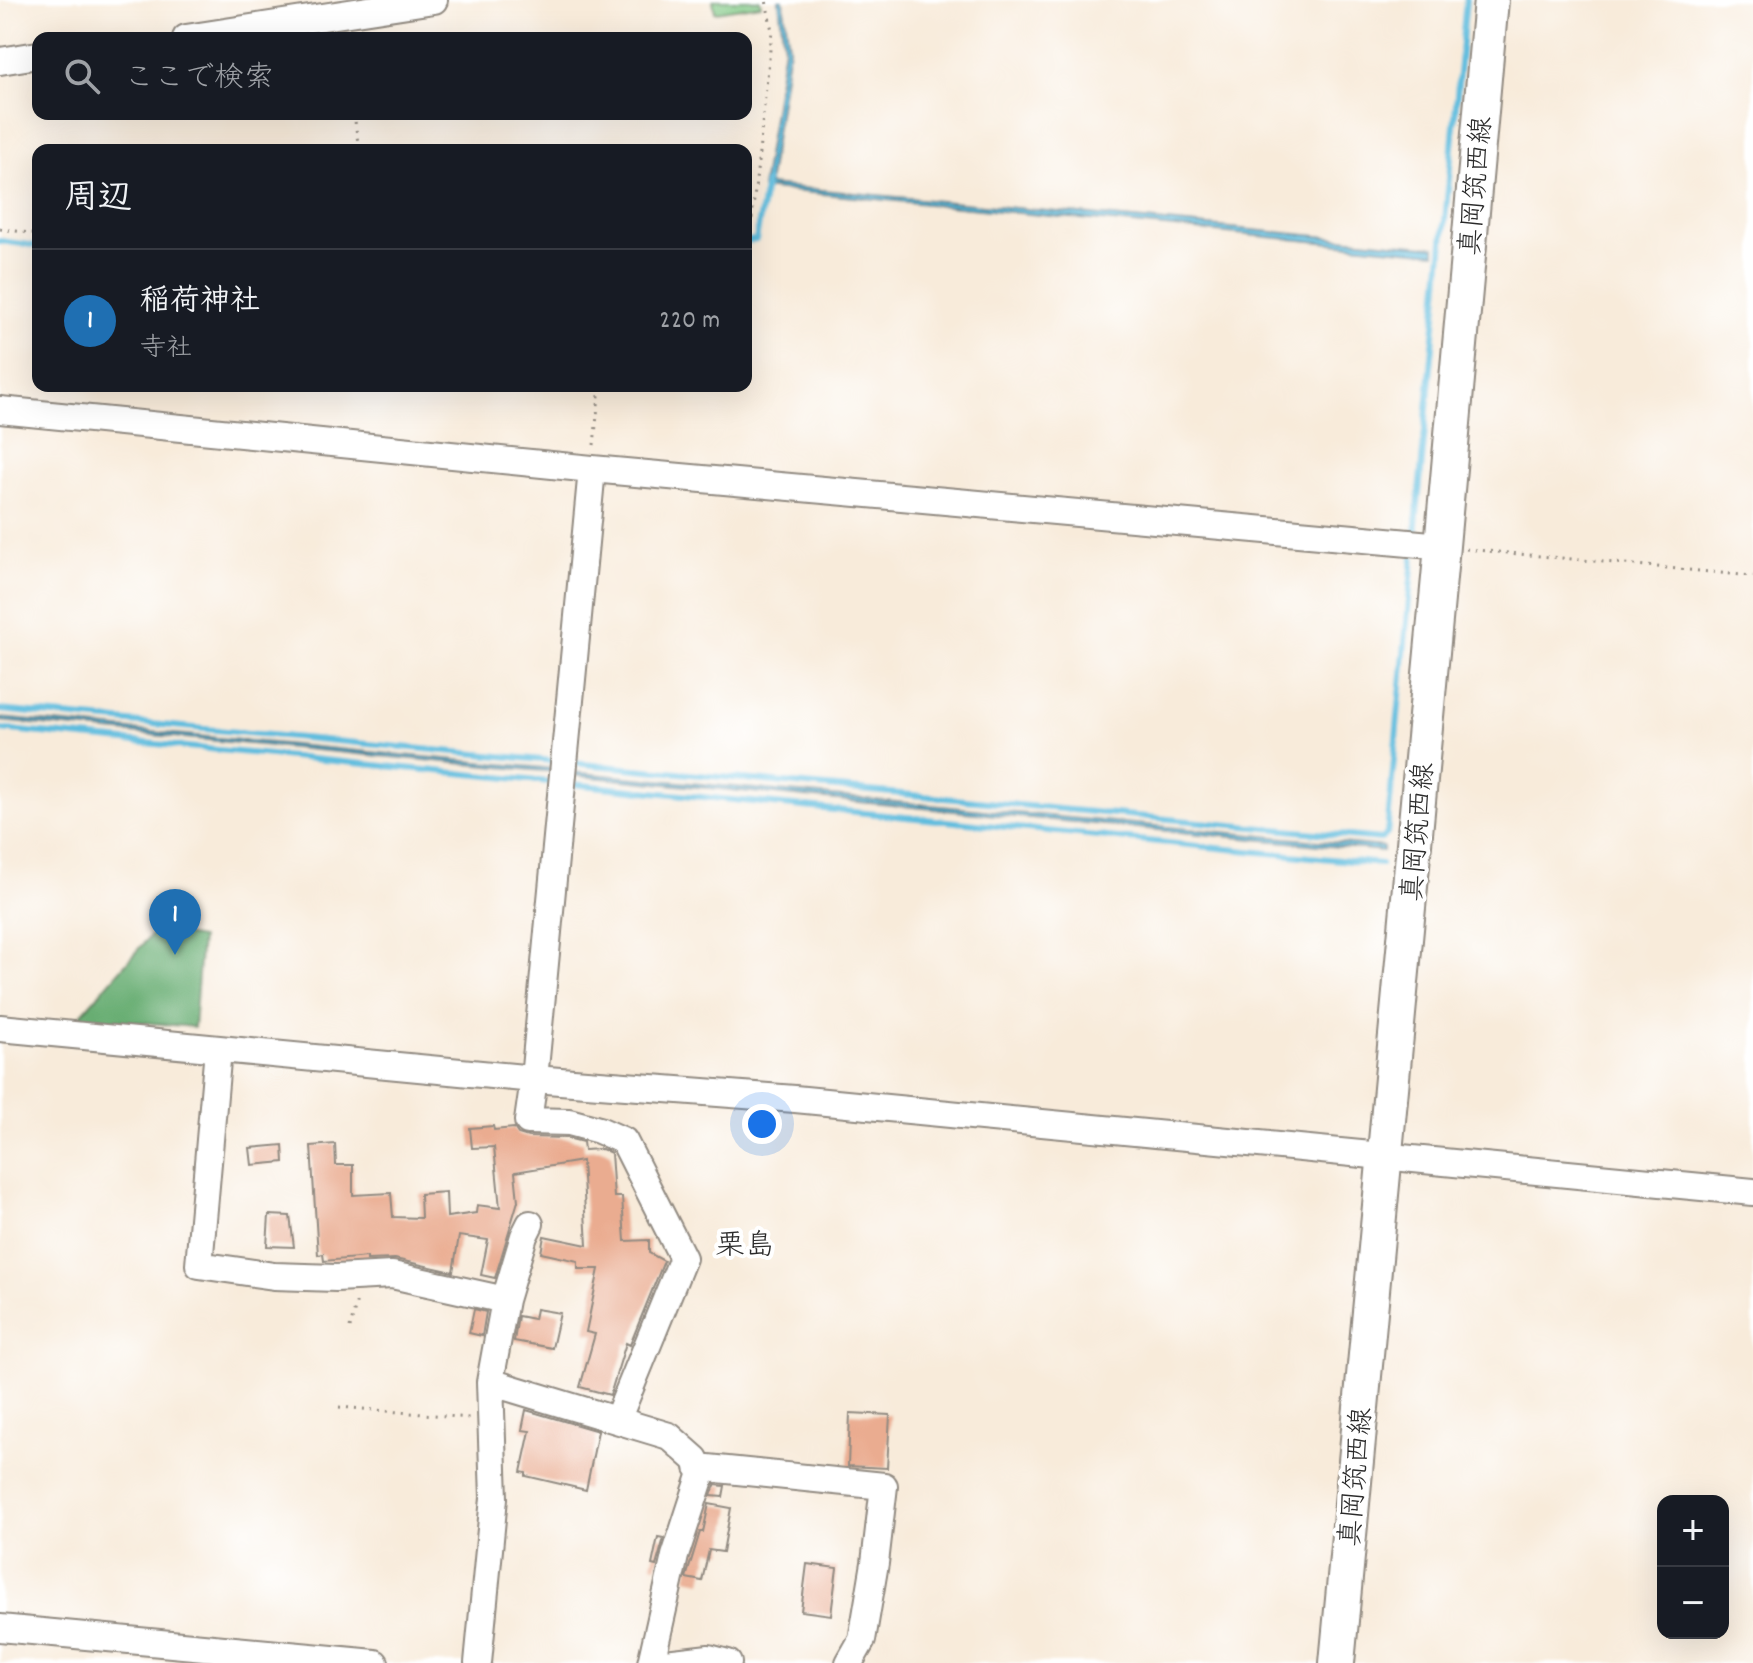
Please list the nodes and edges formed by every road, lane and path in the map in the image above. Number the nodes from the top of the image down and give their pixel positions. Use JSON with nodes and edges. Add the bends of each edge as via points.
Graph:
{"nodes":[{"id":1,"x":434,"y":0,"type":"edge"},
{"id":2,"x":766,"y":0,"type":"edge"},
{"id":3,"x":1491,"y":0,"type":"edge"},
{"id":4,"x":339,"y":8,"type":"edge"},
{"id":5,"x":217,"y":32,"type":"edge"},
{"id":6,"x":32,"y":56,"type":"edge"},
{"id":7,"x":0,"y":61,"type":"edge"},
{"id":8,"x":355,"y":120,"type":"edge"},
{"id":9,"x":358,"y":144,"type":"edge"},
{"id":10,"x":752,"y":218,"type":"edge"},
{"id":11,"x":0,"y":229,"type":"edge"},
{"id":12,"x":32,"y":233,"type":"edge"},
{"id":13,"x":599,"y":392,"type":"edge"},
{"id":14,"x":0,"y":410,"type":"edge"},
{"id":15,"x":592,"y":469,"type":"junction"},
{"id":16,"x":1442,"y":546,"type":"junction"},
{"id":17,"x":1753,"y":576,"type":"edge"},
{"id":18,"x":0,"y":1028,"type":"edge"},
{"id":19,"x":218,"y":1049,"type":"junction"},
{"id":20,"x":534,"y":1079,"type":"junction"},
{"id":21,"x":1385,"y":1157,"type":"junction"},
{"id":22,"x":1753,"y":1192,"type":"edge"},
{"id":23,"x":530,"y":1224,"type":"dead end"},
{"id":24,"x":358,"y":1277,"type":"junction"},
{"id":25,"x":505,"y":1300,"type":"junction"},
{"id":26,"x":350,"y":1328,"type":"dead end"},
{"id":27,"x":490,"y":1382,"type":"junction"},
{"id":28,"x":339,"y":1407,"type":"dead end"},
{"id":29,"x":491,"y":1420,"type":"junction"},
{"id":30,"x":617,"y":1420,"type":"junction"},
{"id":31,"x":698,"y":1467,"type":"junction"},
{"id":32,"x":0,"y":1628,"type":"edge"},
{"id":33,"x":375,"y":1663,"type":"edge"},
{"id":34,"x":478,"y":1663,"type":"edge"},
{"id":35,"x":651,"y":1663,"type":"edge"},
{"id":36,"x":665,"y":1663,"type":"edge"},
{"id":37,"x":728,"y":1663,"type":"edge"},
{"id":38,"x":849,"y":1663,"type":"edge"},
{"id":39,"x":1337,"y":1663,"type":"edge"}],
"edges":[{"from":1,"to":4,"type":"street"},
{"from":2,"to":10,"type":"path","via":[[772,31]]},
{"from":3,"to":16,"type":"main road","name":"真岡筑西線"},
{"from":4,"to":5,"type":"street"},
{"from":6,"to":7,"type":"street"},
{"from":8,"to":9,"type":"path"},
{"from":11,"to":12,"type":"path"},
{"from":13,"to":15,"type":"path"},
{"from":14,"to":15,"type":"street"},
{"from":15,"to":16,"type":"street"},
{"from":15,"to":20,"type":"street"},
{"from":16,"to":17,"type":"path"},
{"from":16,"to":21,"type":"main road","name":"真岡筑西線"},
{"from":18,"to":19,"type":"street"},
{"from":19,"to":20,"type":"street"},
{"from":19,"to":24,"type":"street","via":[[199,1265],[274,1276]]},
{"from":20,"to":21,"type":"street"},
{"from":20,"to":30,"type":"street","via":[[528,1121],[569,1122],[624,1141],[683,1258]]},
{"from":21,"to":22,"type":"street"},
{"from":21,"to":39,"type":"main road","name":"真岡筑西線"},
{"from":23,"to":25,"type":"street"},
{"from":24,"to":25,"type":"street","via":[[392,1275]]},
{"from":24,"to":26,"type":"path"},
{"from":25,"to":27,"type":"street"},
{"from":27,"to":29,"type":"street"},
{"from":27,"to":30,"type":"street"},
{"from":28,"to":29,"type":"path"},
{"from":29,"to":34,"type":"street","via":[[494,1498]]},
{"from":30,"to":31,"type":"street","via":[[669,1436]]},
{"from":31,"to":35,"type":"street","via":[[702,1473],[675,1556]]},
{"from":31,"to":38,"type":"street","via":[[884,1486],[862,1640]]},
{"from":32,"to":33,"type":"street"},
{"from":36,"to":37,"type":"street","via":[[709,1658]]}]}
